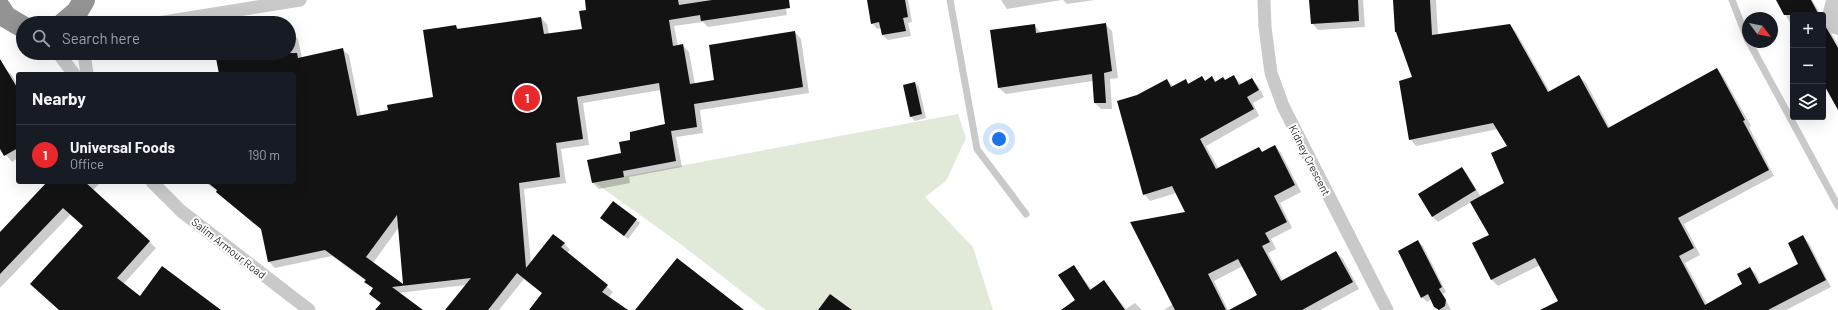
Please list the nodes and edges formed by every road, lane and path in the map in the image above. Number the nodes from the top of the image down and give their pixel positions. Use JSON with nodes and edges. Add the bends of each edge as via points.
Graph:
{"nodes":[{"id":1,"x":300,"y":0,"type":"edge"},
{"id":2,"x":950,"y":0,"type":"edge"},
{"id":3,"x":1264,"y":0,"type":"edge"},
{"id":4,"x":1732,"y":0,"type":"edge"},
{"id":5,"x":201,"y":16,"type":"edge"},
{"id":6,"x":1742,"y":26,"type":"edge"},
{"id":7,"x":1752,"y":48,"type":"edge"},
{"id":8,"x":63,"y":60,"type":"edge"},
{"id":9,"x":85,"y":60,"type":"edge"},
{"id":10,"x":72,"y":72,"type":"edge"},
{"id":11,"x":87,"y":72,"type":"edge"},
{"id":12,"x":154,"y":184,"type":"edge"},
{"id":13,"x":1838,"y":206,"type":"edge"},
{"id":14,"x":1026,"y":214,"type":"dead end"},
{"id":15,"x":309,"y":310,"type":"edge"},
{"id":16,"x":1386,"y":310,"type":"edge"}],
"edges":[{"from":1,"to":5,"type":"street"},
{"from":2,"to":14,"type":"lane","via":[[977,149]]},
{"from":3,"to":16,"type":"street","name":"Kidney Crescent","via":[[1271,73],[1282,106]]},
{"from":4,"to":6,"type":"lane"},
{"from":7,"to":13,"type":"lane"},
{"from":8,"to":10,"type":"street"},
{"from":9,"to":11,"type":"street"},
{"from":12,"to":15,"type":"street","name":"Salim Armour Road","via":[[181,212]]}]}
